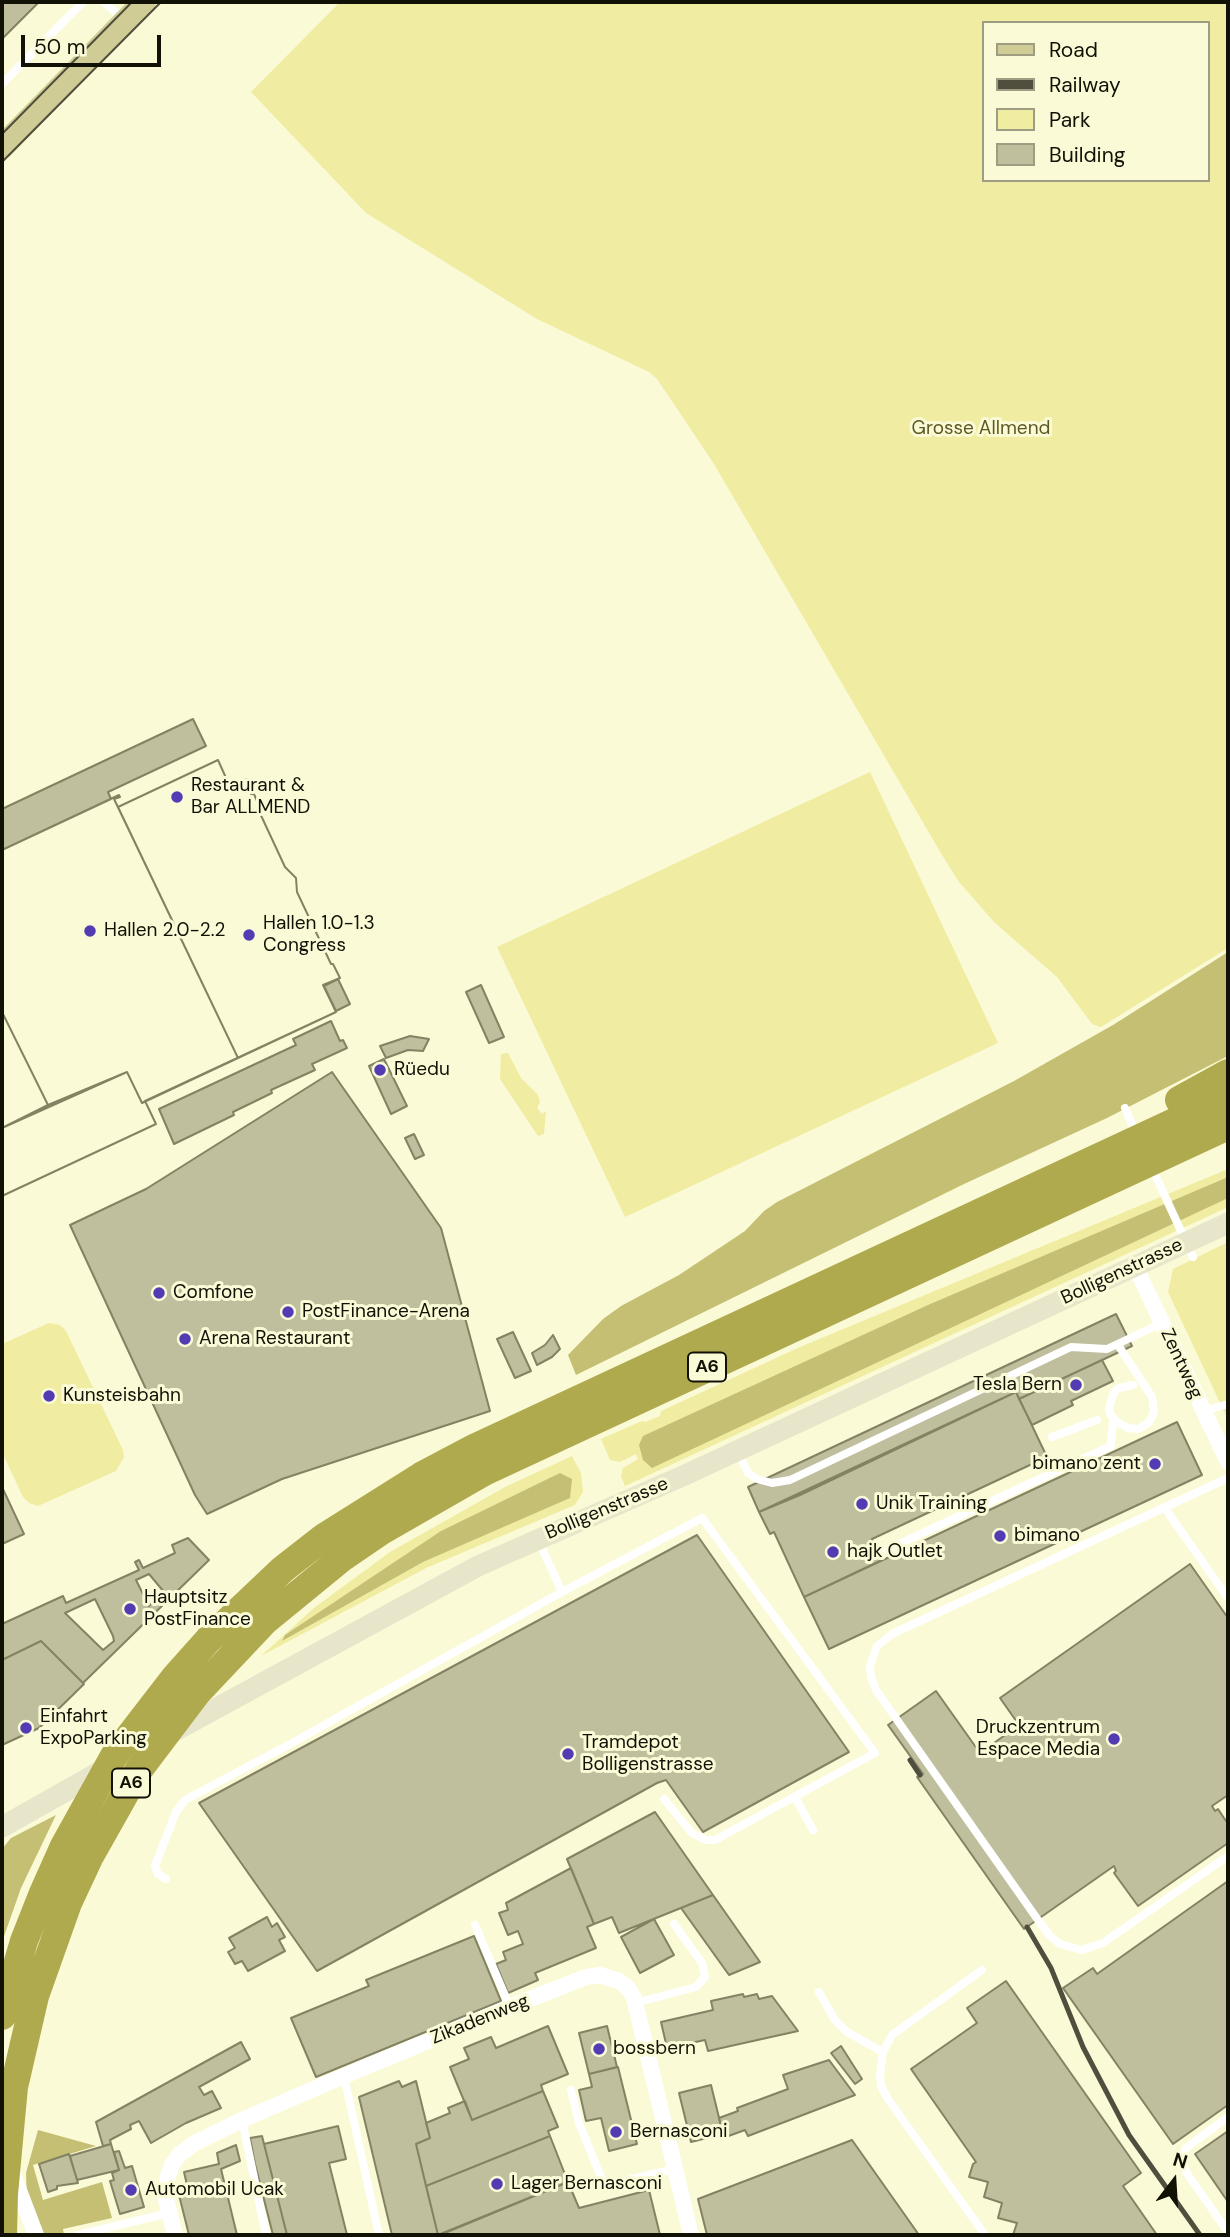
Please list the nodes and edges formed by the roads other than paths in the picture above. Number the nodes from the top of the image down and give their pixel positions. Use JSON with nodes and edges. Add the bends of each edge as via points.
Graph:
{"nodes":[{"id":1,"x":83,"y":2,"type":"edge"},
{"id":2,"x":104,"y":2,"type":"edge"},
{"id":3,"x":144,"y":2,"type":"edge"},
{"id":4,"x":125,"y":21,"type":"junction"},
{"id":5,"x":2,"y":84,"type":"edge"},
{"id":6,"x":2,"y":147,"type":"edge"},
{"id":7,"x":1228,"y":1073,"type":"edge"},
{"id":8,"x":1228,"y":1097,"type":"edge"},
{"id":9,"x":1125,"y":1108,"type":"dead end"},
{"id":10,"x":1228,"y":1126,"type":"edge"},
{"id":11,"x":1228,"y":1139,"type":"edge"},
{"id":12,"x":1148,"y":1154,"type":"junction"},
{"id":13,"x":1071,"y":1170,"type":"junction"},
{"id":14,"x":1228,"y":1223,"type":"edge"},
{"id":15,"x":1193,"y":1258,"type":"dead end"},
{"id":16,"x":1135,"y":1266,"type":"junction"},
{"id":17,"x":1162,"y":1323,"type":"junction"},
{"id":18,"x":1118,"y":1345,"type":"junction"},
{"id":19,"x":1133,"y":1385,"type":"dead end"},
{"id":20,"x":1228,"y":1404,"type":"edge"},
{"id":21,"x":1204,"y":1411,"type":"junction"},
{"id":22,"x":1097,"y":1420,"type":"dead end"},
{"id":23,"x":1113,"y":1422,"type":"dead end"},
{"id":24,"x":1052,"y":1437,"type":"dead end"},
{"id":25,"x":737,"y":1451,"type":"junction"},
{"id":26,"x":1228,"y":1462,"type":"edge"},
{"id":27,"x":1228,"y":1478,"type":"edge"},
{"id":28,"x":1164,"y":1507,"type":"junction"},
{"id":29,"x":537,"y":1539,"type":"junction"},
{"id":30,"x":886,"y":1550,"type":"dead end"},
{"id":31,"x":562,"y":1592,"type":"junction"},
{"id":32,"x":1228,"y":1598,"type":"edge"},
{"id":33,"x":794,"y":1797,"type":"junction"},
{"id":34,"x":664,"y":1799,"type":"dead end"},
{"id":35,"x":3,"y":1827,"type":"edge"},
{"id":36,"x":813,"y":1830,"type":"dead end"},
{"id":37,"x":1228,"y":1856,"type":"edge"},
{"id":38,"x":166,"y":1879,"type":"dead end"},
{"id":39,"x":674,"y":1924,"type":"dead end"},
{"id":40,"x":475,"y":1925,"type":"dead end"},
{"id":41,"x":982,"y":1970,"type":"dead end"},
{"id":42,"x":819,"y":1992,"type":"dead end"},
{"id":43,"x":635,"y":2003,"type":"junction"},
{"id":44,"x":510,"y":2007,"type":"junction"},
{"id":45,"x":2,"y":2016,"type":"edge"},
{"id":46,"x":883,"y":2052,"type":"junction"},
{"id":47,"x":344,"y":2076,"type":"junction"},
{"id":48,"x":571,"y":2090,"type":"dead end"},
{"id":49,"x":1228,"y":2117,"type":"edge"},
{"id":50,"x":242,"y":2120,"type":"junction"},
{"id":51,"x":2,"y":2144,"type":"edge"},
{"id":52,"x":674,"y":2169,"type":"junction"},
{"id":53,"x":169,"y":2213,"type":"junction"},
{"id":54,"x":1228,"y":2232,"type":"edge"},
{"id":55,"x":3,"y":2235,"type":"edge"},
{"id":56,"x":36,"y":2235,"type":"edge"},
{"id":57,"x":78,"y":2235,"type":"edge"},
{"id":58,"x":175,"y":2235,"type":"edge"},
{"id":59,"x":266,"y":2235,"type":"edge"},
{"id":60,"x":379,"y":2235,"type":"edge"},
{"id":61,"x":691,"y":2235,"type":"edge"},
{"id":62,"x":985,"y":2235,"type":"edge"}],
"edges":[{"from":1,"to":5,"type":"lane"},
{"from":2,"to":4,"type":"lane"},
{"from":3,"to":4,"type":"main road"},
{"from":4,"to":6,"type":"main road"},
{"from":7,"to":13,"type":"highway","via":[[1162,1109]]},
{"from":8,"to":13,"type":"highway","number":"A6"},
{"from":9,"to":12,"type":"lane"},
{"from":10,"to":12,"type":"highway","number":"A6"},
{"from":11,"to":12,"type":"highway"},
{"from":12,"to":15,"type":"lane"},
{"from":12,"to":55,"type":"highway","number":"A6","via":[[484,1472],[362,1544],[265,1621],[197,1693],[138,1771],[68,1903],[35,1996],[14,2087]]},
{"from":13,"to":45,"type":"highway","number":"A6","via":[[474,1448],[367,1508],[283,1569],[175,1676],[114,1756],[43,1893]]},
{"from":14,"to":16,"type":"main road","name":"Bolligenstrasse"},
{"from":16,"to":17,"type":"street","name":"Zentweg"},
{"from":16,"to":25,"type":"main road","name":"Bolligenstrasse"},
{"from":17,"to":18,"type":"lane"},
{"from":17,"to":21,"type":"street","name":"Zentweg"},
{"from":18,"to":19,"type":"lane","via":[[1152,1397],[1152,1417],[1138,1429],[1113,1420],[1109,1408],[1114,1392]]},
{"from":18,"to":25,"type":"lane","via":[[1107,1349],[1071,1347],[790,1480],[772,1483],[757,1479],[748,1473]]},
{"from":20,"to":21,"type":"lane"},
{"from":21,"to":26,"type":"street","name":"Zentweg"},
{"from":22,"to":24,"type":"lane"},
{"from":23,"to":30,"type":"lane","via":[[1111,1446]]},
{"from":25,"to":29,"type":"main road","name":"Bolligenstrasse"},
{"from":27,"to":28,"type":"lane"},
{"from":28,"to":32,"type":"lane"},
{"from":28,"to":37,"type":"lane","via":[[892,1633],[875,1649],[870,1674],[876,1690],[1038,1920],[1060,1944],[1082,1950],[1103,1943]]},
{"from":29,"to":31,"type":"lane"},
{"from":29,"to":35,"type":"main road","name":"Bolligenstrasse","via":[[434,1589]]},
{"from":31,"to":33,"type":"lane","via":[[702,1518],[874,1754]]},
{"from":31,"to":38,"type":"lane","via":[[186,1800],[172,1819],[155,1866]]},
{"from":33,"to":34,"type":"lane","via":[[722,1838],[706,1840],[692,1833]]},
{"from":33,"to":36,"type":"lane"},
{"from":39,"to":43,"type":"lane","via":[[702,1963],[705,1977],[696,1987]]},
{"from":40,"to":44,"type":"lane"},
{"from":41,"to":46,"type":"lane","via":[[892,2035]]},
{"from":42,"to":46,"type":"lane","via":[[847,2032]]},
{"from":43,"to":44,"type":"street","name":"Zikadenweg","via":[[624,1984],[600,1975]]},
{"from":43,"to":52,"type":"street","name":"Zikadenweg"},
{"from":44,"to":47,"type":"street","name":"Zikadenweg"},
{"from":46,"to":62,"type":"lane","via":[[881,2085],[888,2099]]},
{"from":47,"to":50,"type":"street","name":"Zikadenweg"},
{"from":47,"to":60,"type":"lane"},
{"from":48,"to":52,"type":"lane","via":[[603,2182],[612,2185]]},
{"from":49,"to":54,"type":"lane","via":[[1186,2148],[1182,2164]]},
{"from":50,"to":53,"type":"street","name":"Zikadenweg","via":[[180,2154],[166,2187]]},
{"from":50,"to":59,"type":"lane"},
{"from":51,"to":56,"type":"street"},
{"from":52,"to":61,"type":"street","name":"Zikadenweg"},
{"from":53,"to":57,"type":"lane"},
{"from":53,"to":58,"type":"street","name":"Zikadenweg"}]}
